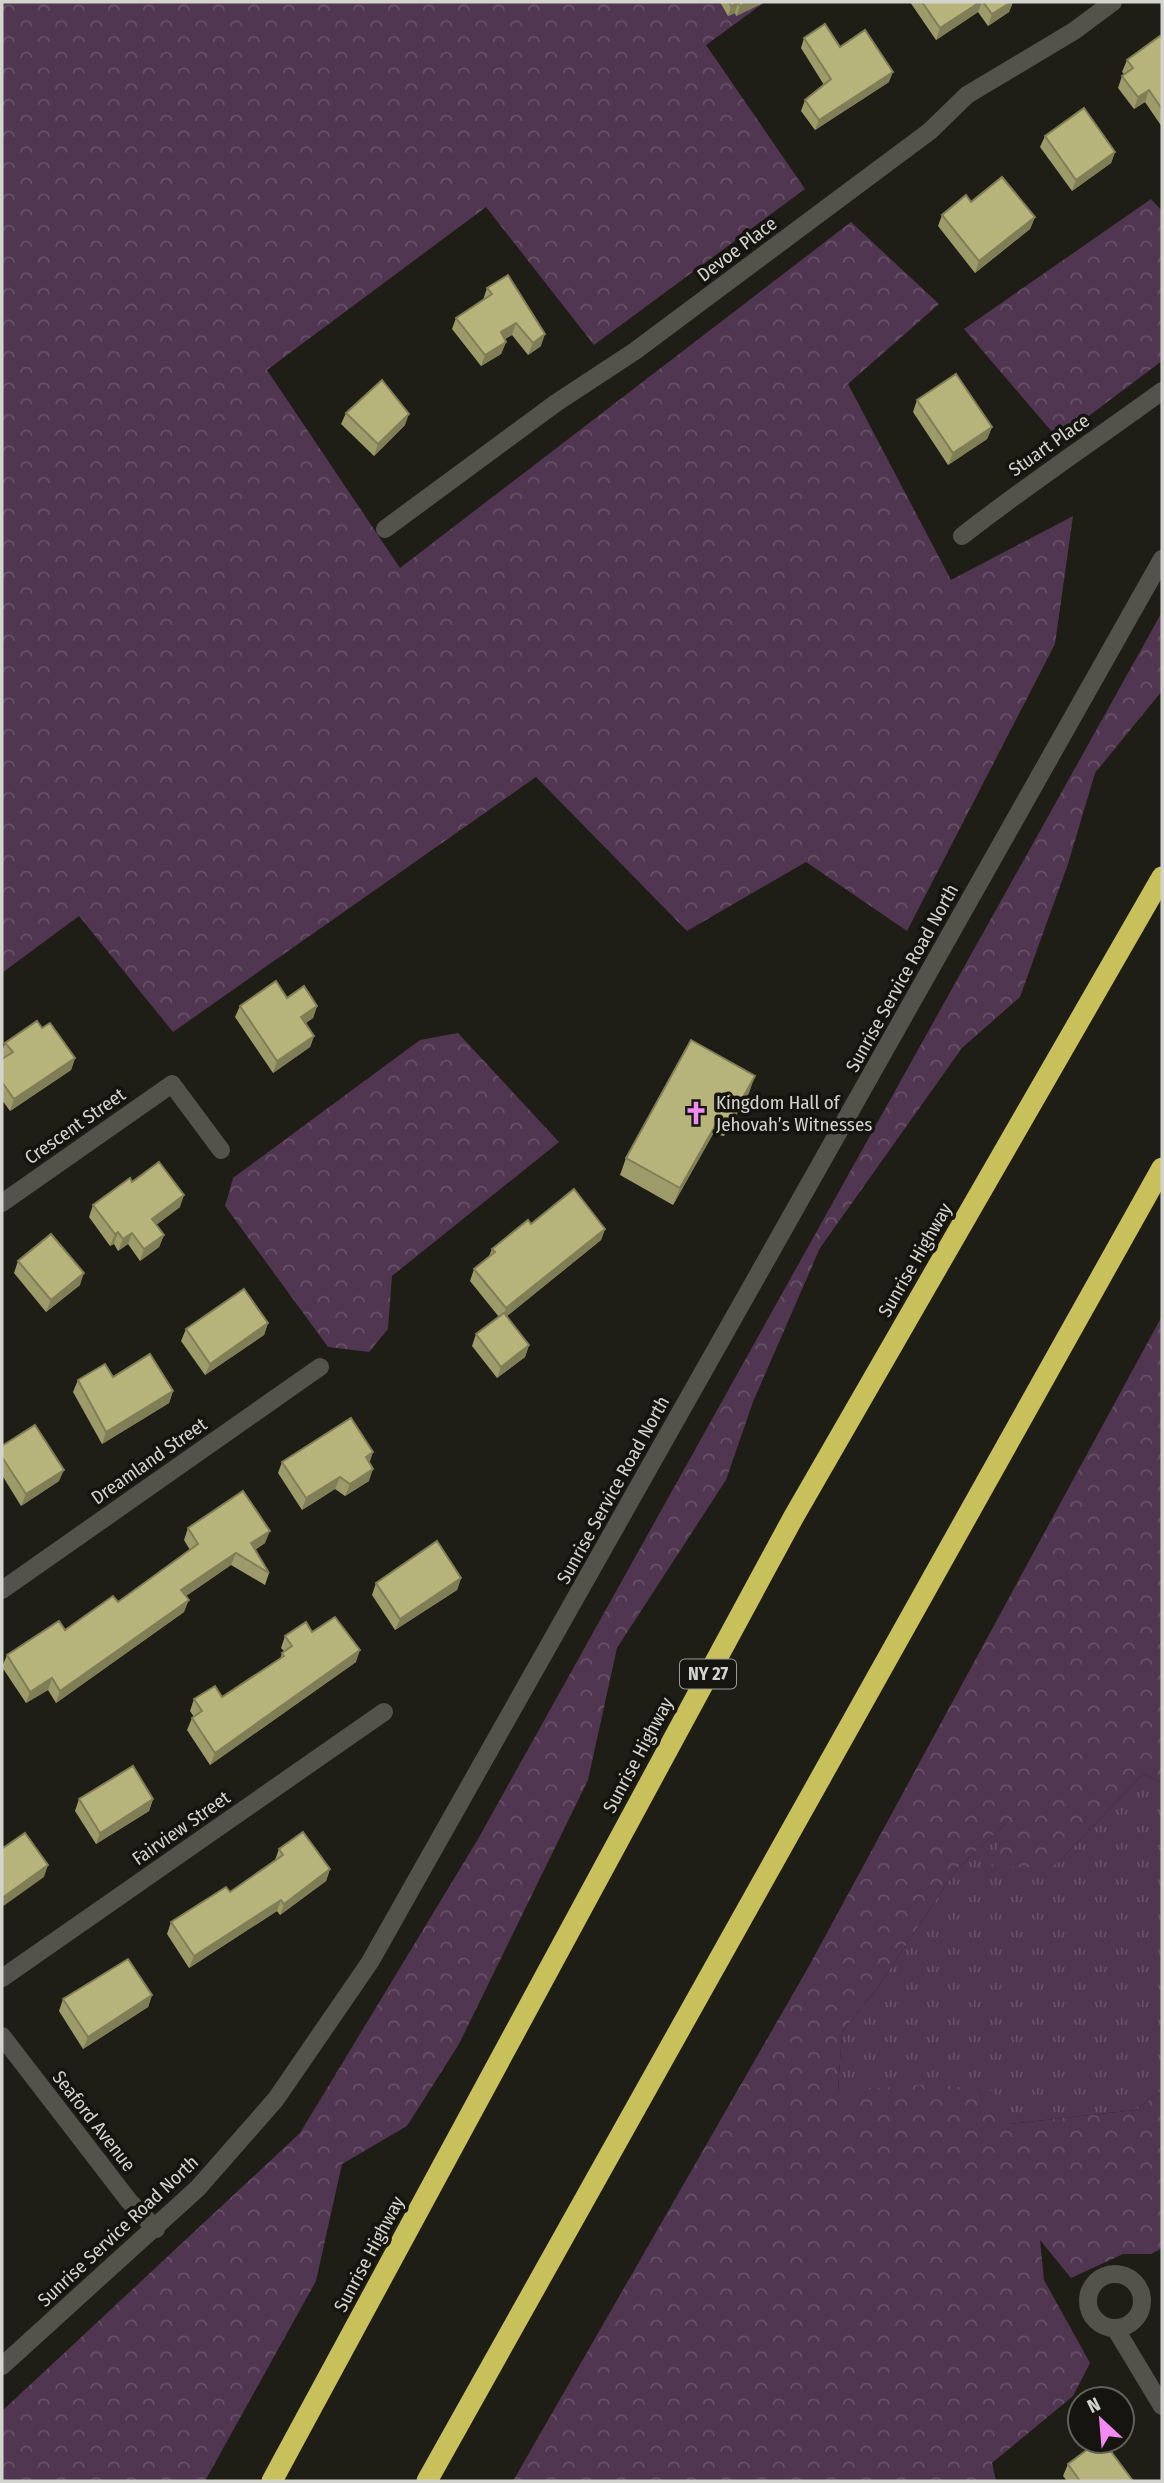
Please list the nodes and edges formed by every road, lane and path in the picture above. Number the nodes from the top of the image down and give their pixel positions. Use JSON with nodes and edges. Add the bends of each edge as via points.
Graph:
{"nodes":[{"id":1,"x":1113,"y":2,"type":"edge"},
{"id":2,"x":1162,"y":391,"type":"edge"},
{"id":3,"x":385,"y":529,"type":"dead end"},
{"id":4,"x":962,"y":536,"type":"dead end"},
{"id":5,"x":1162,"y":559,"type":"edge"},
{"id":6,"x":1162,"y":877,"type":"edge"},
{"id":7,"x":220,"y":1150,"type":"dead end"},
{"id":8,"x":1162,"y":1167,"type":"edge"},
{"id":9,"x":2,"y":1203,"type":"edge"},
{"id":10,"x":320,"y":1367,"type":"dead end"},
{"id":11,"x":2,"y":1590,"type":"edge"},
{"id":12,"x":384,"y":1712,"type":"dead end"},
{"id":13,"x":2,"y":1978,"type":"edge"},
{"id":14,"x":2,"y":2036,"type":"edge"},
{"id":15,"x":156,"y":2229,"type":"junction"},
{"id":16,"x":1115,"y":2328,"type":"dead end"},
{"id":17,"x":2,"y":2366,"type":"edge"},
{"id":18,"x":1162,"y":2406,"type":"edge"},
{"id":19,"x":272,"y":2481,"type":"edge"},
{"id":20,"x":427,"y":2481,"type":"edge"}],
"edges":[{"from":1,"to":3,"type":"street","name":"Devoe Place","via":[[967,96],[919,140]]},
{"from":2,"to":4,"type":"street","name":"Stuart Place","via":[[1040,475]]},
{"from":5,"to":15,"type":"street","name":"Sunrise Service Road North","via":[[370,1962],[275,2099]]},
{"from":6,"to":19,"type":"highway","name":"Sunrise Highway","number":"NY 27","via":[[793,1518]]},
{"from":7,"to":9,"type":"street","name":"Crescent Street","via":[[172,1084]]},
{"from":8,"to":20,"type":"highway"},
{"from":10,"to":11,"type":"street","name":"Dreamland Street"},
{"from":12,"to":13,"type":"street","name":"Fairview Street"},
{"from":14,"to":15,"type":"street","name":"Seaford Avenue","via":[[129,2201]]},
{"from":15,"to":17,"type":"street","name":"Sunrise Service Road North"},
{"from":16,"to":18,"type":"street"}]}
